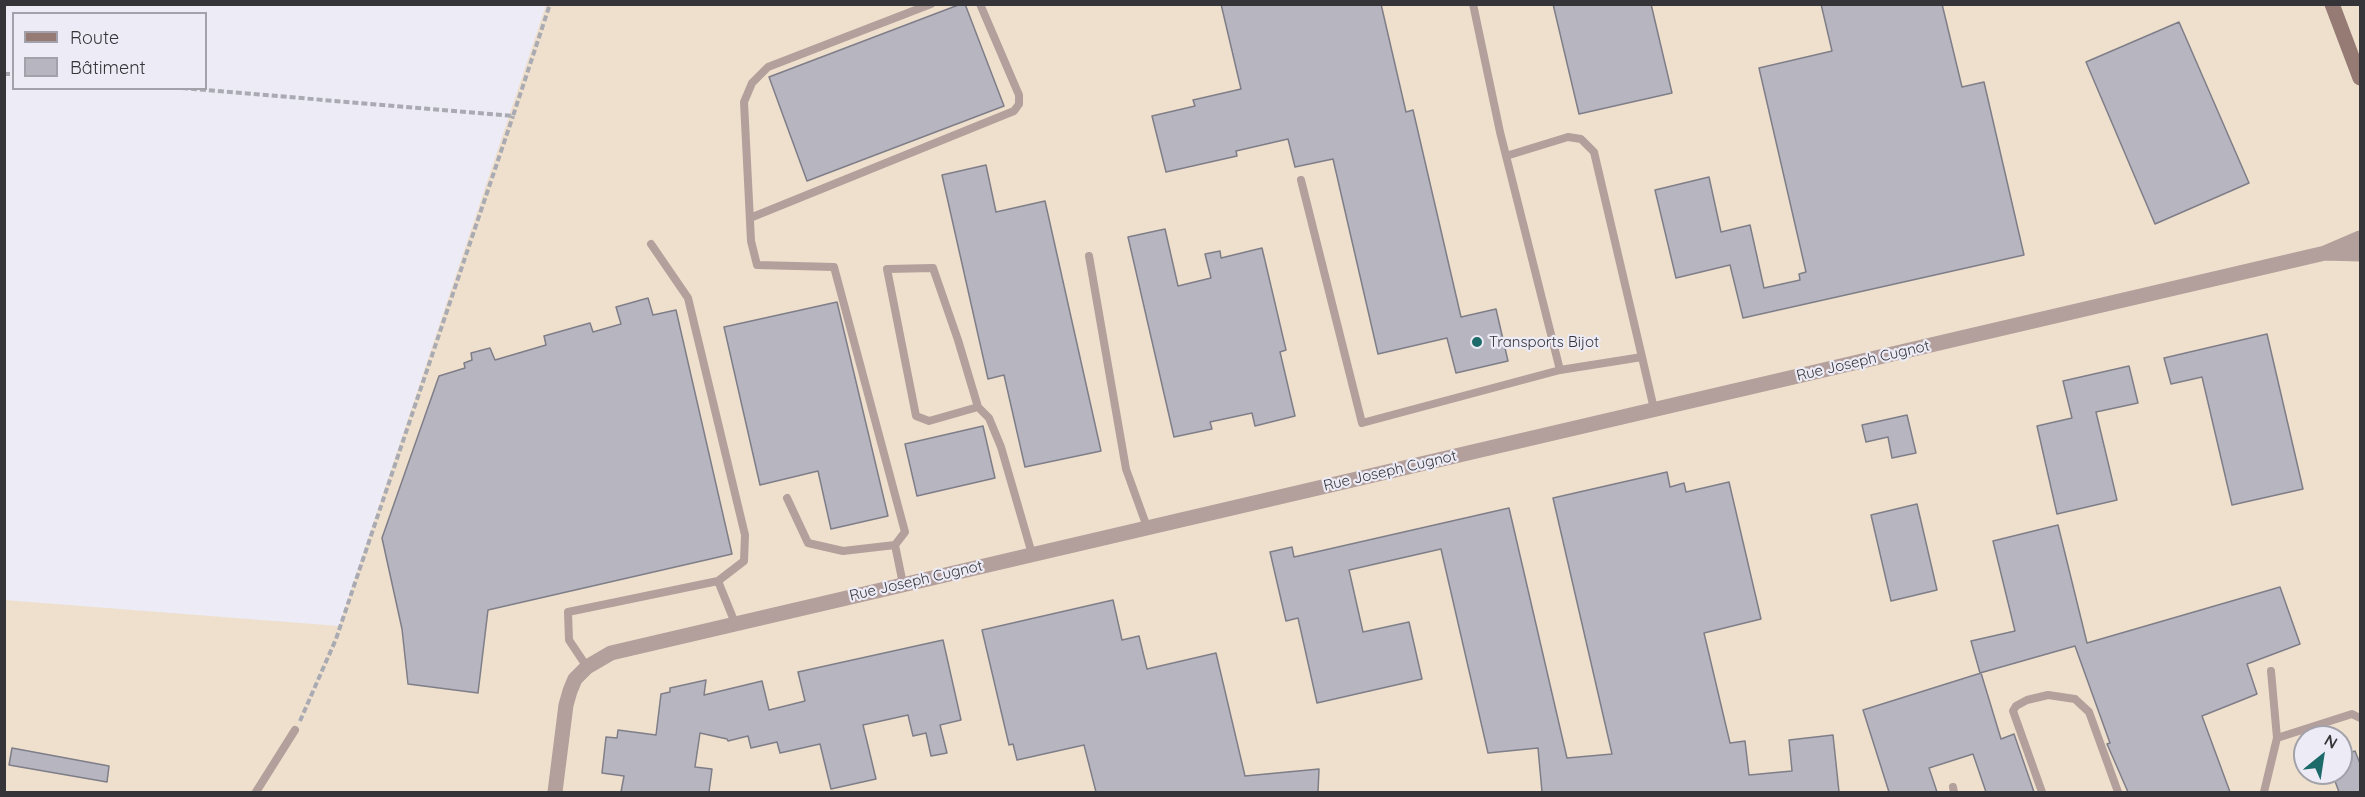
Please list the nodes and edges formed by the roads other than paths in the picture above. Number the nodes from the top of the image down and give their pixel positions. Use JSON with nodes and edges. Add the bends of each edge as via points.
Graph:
{"nodes":[{"id":1,"x":931,"y":4,"type":"edge"},
{"id":2,"x":980,"y":4,"type":"edge"},
{"id":3,"x":1473,"y":4,"type":"edge"},
{"id":4,"x":2332,"y":4,"type":"edge"},
{"id":5,"x":2361,"y":78,"type":"edge"},
{"id":6,"x":1506,"y":156,"type":"junction"},
{"id":7,"x":1301,"y":180,"type":"dead end"},
{"id":8,"x":750,"y":218,"type":"junction"},
{"id":9,"x":2361,"y":238,"type":"edge"},
{"id":10,"x":651,"y":244,"type":"dead end"},
{"id":11,"x":2325,"y":253,"type":"junction"},
{"id":12,"x":2361,"y":254,"type":"edge"},
{"id":13,"x":1089,"y":256,"type":"dead end"},
{"id":14,"x":1642,"y":357,"type":"junction"},
{"id":15,"x":1560,"y":370,"type":"junction"},
{"id":16,"x":978,"y":407,"type":"junction"},
{"id":17,"x":1654,"y":409,"type":"junction"},
{"id":18,"x":787,"y":498,"type":"dead end"},
{"id":19,"x":1147,"y":527,"type":"junction"},
{"id":20,"x":895,"y":545,"type":"junction"},
{"id":21,"x":1032,"y":554,"type":"junction"},
{"id":22,"x":718,"y":581,"type":"junction"},
{"id":23,"x":903,"y":584,"type":"junction"},
{"id":24,"x":735,"y":623,"type":"junction"},
{"id":25,"x":587,"y":667,"type":"junction"},
{"id":26,"x":2271,"y":671,"type":"dead end"},
{"id":27,"x":2361,"y":718,"type":"edge"},
{"id":28,"x":295,"y":730,"type":"road end"},
{"id":29,"x":2277,"y":738,"type":"junction"},
{"id":30,"x":256,"y":792,"type":"edge"},
{"id":31,"x":555,"y":792,"type":"edge"},
{"id":32,"x":2042,"y":792,"type":"edge"},
{"id":33,"x":2118,"y":792,"type":"edge"},
{"id":34,"x":2264,"y":792,"type":"edge"}],
"edges":[{"from":1,"to":8,"type":"lane","via":[[761,71],[744,102]]},
{"from":2,"to":8,"type":"lane","via":[[1019,95],[1014,111]]},
{"from":3,"to":6,"type":"lane"},
{"from":4,"to":5,"type":"street"},
{"from":6,"to":14,"type":"lane","via":[[1568,137],[1581,139],[1594,152]]},
{"from":6,"to":15,"type":"lane"},
{"from":7,"to":15,"type":"lane","via":[[1362,423]]},
{"from":8,"to":20,"type":"lane","via":[[757,265],[834,267],[905,532]]},
{"from":9,"to":11,"type":"street","name":"Rue Joseph Cugnot"},
{"from":10,"to":22,"type":"lane","via":[[688,298],[745,535],[744,561]]},
{"from":11,"to":12,"type":"street","name":"Rue Joseph Cugnot"},
{"from":11,"to":17,"type":"street","name":"Rue Joseph Cugnot"},
{"from":13,"to":19,"type":"lane","via":[[1126,469]]},
{"from":14,"to":15,"type":"lane"},
{"from":14,"to":17,"type":"lane"},
{"from":16,"to":16,"type":"lane","via":[[933,268],[887,269],[916,416],[929,421]]},
{"from":16,"to":21,"type":"lane","via":[[989,418],[1001,447]]},
{"from":17,"to":19,"type":"street","name":"Rue Joseph Cugnot"},
{"from":18,"to":20,"type":"lane","via":[[808,543],[843,551]]},
{"from":19,"to":21,"type":"street","name":"Rue Joseph Cugnot"},
{"from":20,"to":23,"type":"lane"},
{"from":21,"to":23,"type":"street","name":"Rue Joseph Cugnot"},
{"from":22,"to":24,"type":"lane"},
{"from":22,"to":25,"type":"lane","via":[[568,612],[569,640]]},
{"from":23,"to":24,"type":"street","name":"Rue Joseph Cugnot"},
{"from":24,"to":25,"type":"street","name":"Rue Joseph Cugnot","via":[[611,652]]},
{"from":25,"to":31,"type":"street","name":"Rue Joseph Cugnot","via":[[575,680],[566,705]]},
{"from":26,"to":29,"type":"lane"},
{"from":27,"to":29,"type":"lane","via":[[2352,714]]},
{"from":28,"to":30,"type":"lane"},
{"from":29,"to":34,"type":"lane"},
{"from":32,"to":33,"type":"lane","via":[[2013,711],[2027,700],[2048,695],[2075,699],[2090,712]]}]}
